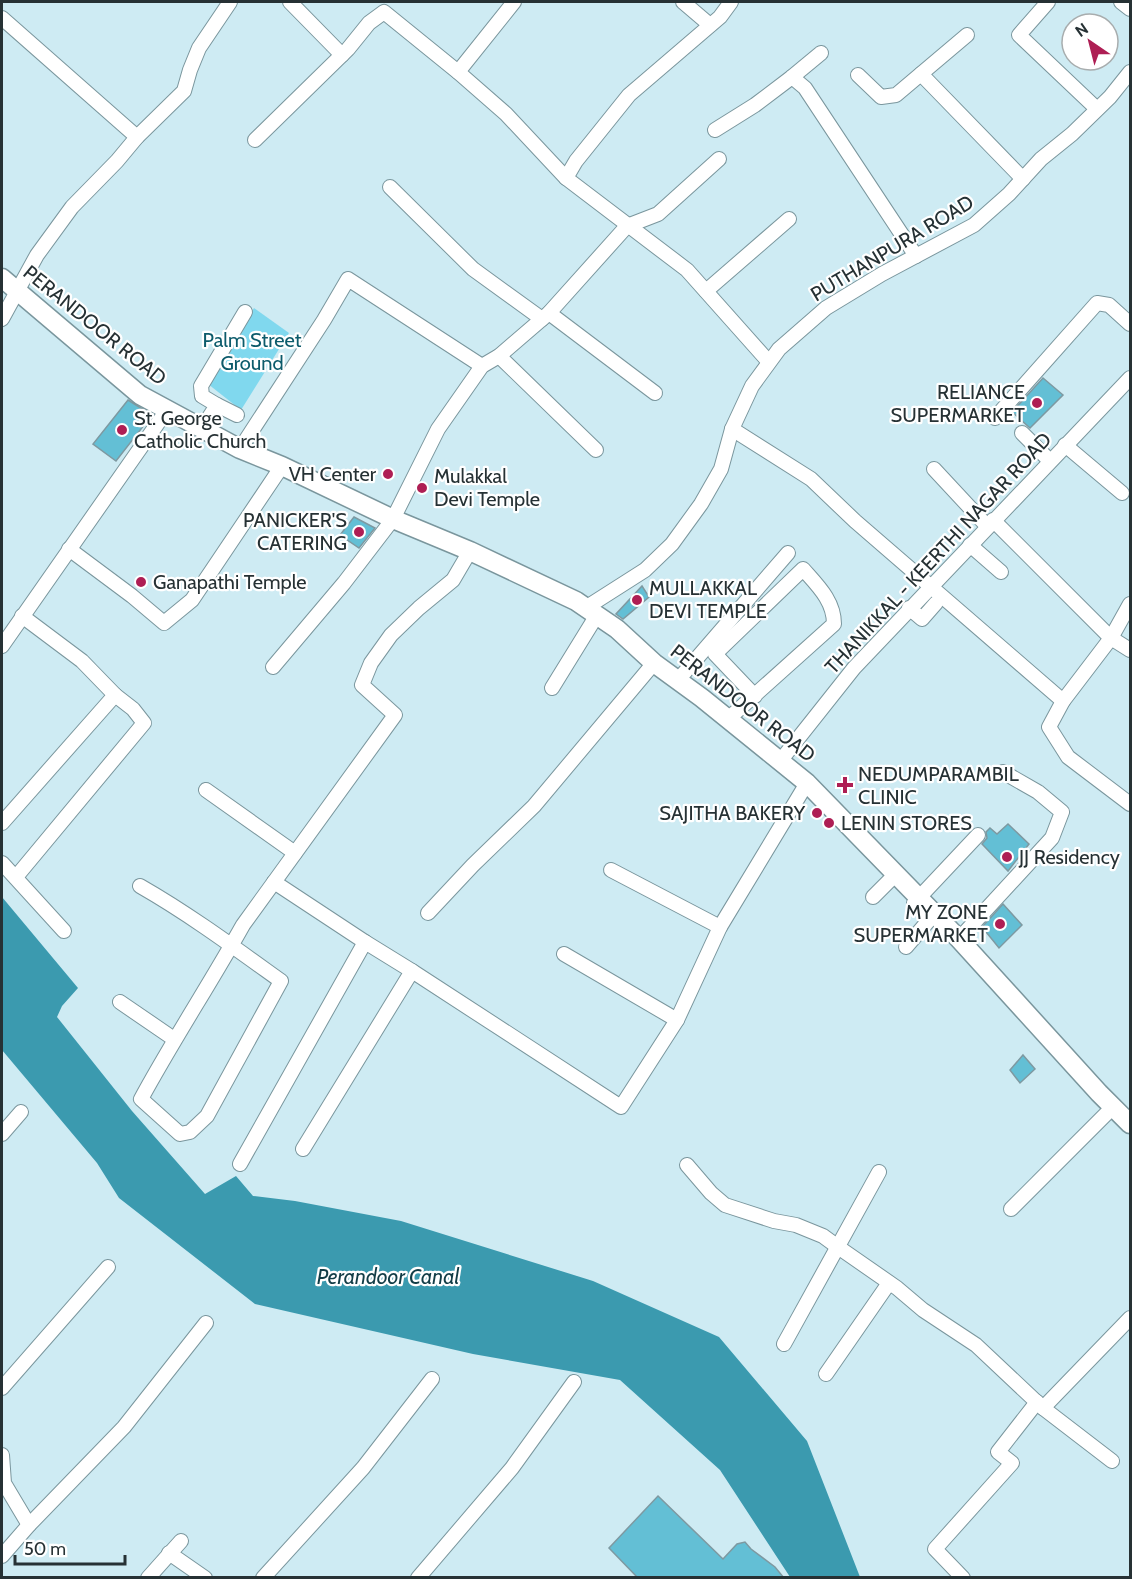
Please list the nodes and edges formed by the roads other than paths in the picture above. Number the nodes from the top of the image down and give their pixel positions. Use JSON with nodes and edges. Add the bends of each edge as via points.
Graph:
{"nodes":[{"id":1,"x":230,"y":2,"type":"edge"},
{"id":2,"x":290,"y":2,"type":"edge"},
{"id":3,"x":514,"y":2,"type":"edge"},
{"id":4,"x":683,"y":2,"type":"edge"},
{"id":5,"x":731,"y":2,"type":"edge"},
{"id":6,"x":1048,"y":2,"type":"edge"},
{"id":7,"x":1121,"y":2,"type":"edge"},
{"id":8,"x":1131,"y":9,"type":"edge"},
{"id":9,"x":2,"y":18,"type":"edge"},
{"id":10,"x":710,"y":26,"type":"junction"},
{"id":11,"x":967,"y":35,"type":"dead end"},
{"id":12,"x":821,"y":53,"type":"dead end"},
{"id":13,"x":342,"y":55,"type":"junction"},
{"id":14,"x":458,"y":72,"type":"junction"},
{"id":15,"x":1131,"y":72,"type":"edge"},
{"id":16,"x":921,"y":74,"type":"junction"},
{"id":17,"x":858,"y":75,"type":"dead end"},
{"id":18,"x":792,"y":77,"type":"junction"},
{"id":19,"x":1097,"y":109,"type":"junction"},
{"id":20,"x":716,"y":130,"type":"dead end"},
{"id":21,"x":137,"y":137,"type":"junction"},
{"id":22,"x":255,"y":140,"type":"dead end"},
{"id":23,"x":718,"y":159,"type":"dead end"},
{"id":24,"x":566,"y":178,"type":"junction"},
{"id":25,"x":1023,"y":179,"type":"junction"},
{"id":26,"x":390,"y":187,"type":"dead end"},
{"id":27,"x":789,"y":219,"type":"dead end"},
{"id":28,"x":627,"y":226,"type":"junction"},
{"id":29,"x":916,"y":256,"type":"junction"},
{"id":30,"x":2,"y":278,"type":"edge"},
{"id":31,"x":17,"y":291,"type":"junction"},
{"id":32,"x":706,"y":291,"type":"junction"},
{"id":33,"x":245,"y":312,"type":"dead end"},
{"id":34,"x":545,"y":316,"type":"junction"},
{"id":35,"x":2,"y":319,"type":"edge"},
{"id":36,"x":1131,"y":324,"type":"edge"},
{"id":37,"x":499,"y":356,"type":"junction"},
{"id":38,"x":768,"y":361,"type":"junction"},
{"id":39,"x":482,"y":366,"type":"junction"},
{"id":40,"x":1129,"y":383,"type":"edge"},
{"id":41,"x":655,"y":393,"type":"dead end"},
{"id":42,"x":217,"y":405,"type":"junction"},
{"id":43,"x":167,"y":410,"type":"junction"},
{"id":44,"x":237,"y":415,"type":"dead end"},
{"id":45,"x":995,"y":418,"type":"dead end"},
{"id":46,"x":202,"y":428,"type":"junction"},
{"id":47,"x":732,"y":429,"type":"junction"},
{"id":48,"x":1022,"y":433,"type":"dead end"},
{"id":49,"x":1065,"y":446,"type":"junction"},
{"id":50,"x":240,"y":449,"type":"junction"},
{"id":51,"x":596,"y":450,"type":"dead end"},
{"id":52,"x":1050,"y":461,"type":"junction"},
{"id":53,"x":282,"y":466,"type":"junction"},
{"id":54,"x":934,"y":469,"type":"dead end"},
{"id":55,"x":1122,"y":493,"type":"dead end"},
{"id":56,"x":393,"y":519,"type":"junction"},
{"id":57,"x":990,"y":523,"type":"junction"},
{"id":58,"x":969,"y":545,"type":"junction"},
{"id":59,"x":69,"y":549,"type":"junction"},
{"id":60,"x":470,"y":551,"type":"junction"},
{"id":61,"x":788,"y":553,"type":"dead end"},
{"id":62,"x":1001,"y":573,"type":"dead end"},
{"id":63,"x":931,"y":586,"type":"junction"},
{"id":64,"x":936,"y":603,"type":"dead end"},
{"id":65,"x":1131,"y":604,"type":"edge"},
{"id":66,"x":909,"y":608,"type":"junction"},
{"id":67,"x":592,"y":611,"type":"junction"},
{"id":68,"x":22,"y":616,"type":"junction"},
{"id":69,"x":1111,"y":638,"type":"junction"},
{"id":70,"x":4,"y":639,"type":"edge"},
{"id":71,"x":1131,"y":650,"type":"edge"},
{"id":72,"x":654,"y":663,"type":"junction"},
{"id":73,"x":273,"y":667,"type":"dead end"},
{"id":74,"x":678,"y":680,"type":"junction"},
{"id":75,"x":552,"y":688,"type":"dead end"},
{"id":76,"x":115,"y":694,"type":"junction"},
{"id":77,"x":755,"y":696,"type":"junction"},
{"id":78,"x":1063,"y":701,"type":"junction"},
{"id":79,"x":728,"y":719,"type":"junction"},
{"id":80,"x":781,"y":760,"type":"junction"},
{"id":81,"x":1003,"y":772,"type":"dead end"},
{"id":82,"x":807,"y":783,"type":"junction"},
{"id":83,"x":206,"y":790,"type":"dead end"},
{"id":84,"x":1131,"y":804,"type":"edge"},
{"id":85,"x":2,"y":823,"type":"edge"},
{"id":86,"x":978,"y":835,"type":"dead end"},
{"id":87,"x":295,"y":853,"type":"junction"},
{"id":88,"x":2,"y":863,"type":"edge"},
{"id":89,"x":611,"y":870,"type":"dead end"},
{"id":90,"x":896,"y":874,"type":"junction"},
{"id":91,"x":16,"y":878,"type":"junction"},
{"id":92,"x":274,"y":882,"type":"junction"},
{"id":93,"x":140,"y":886,"type":"dead end"},
{"id":94,"x":873,"y":897,"type":"dead end"},
{"id":95,"x":919,"y":898,"type":"junction"},
{"id":96,"x":428,"y":914,"type":"dead end"},
{"id":97,"x":720,"y":927,"type":"junction"},
{"id":98,"x":64,"y":931,"type":"dead end"},
{"id":99,"x":959,"y":939,"type":"junction"},
{"id":100,"x":365,"y":942,"type":"junction"},
{"id":101,"x":232,"y":945,"type":"junction"},
{"id":102,"x":906,"y":946,"type":"dead end"},
{"id":103,"x":564,"y":954,"type":"dead end"},
{"id":104,"x":412,"y":971,"type":"junction"},
{"id":105,"x":120,"y":1002,"type":"dead end"},
{"id":106,"x":677,"y":1020,"type":"junction"},
{"id":107,"x":174,"y":1039,"type":"junction"},
{"id":108,"x":1113,"y":1107,"type":"junction"},
{"id":109,"x":21,"y":1112,"type":"dead end"},
{"id":110,"x":1131,"y":1124,"type":"edge"},
{"id":111,"x":2,"y":1134,"type":"edge"},
{"id":112,"x":303,"y":1149,"type":"dead end"},
{"id":113,"x":240,"y":1164,"type":"dead end"},
{"id":114,"x":687,"y":1166,"type":"dead end"},
{"id":115,"x":879,"y":1172,"type":"dead end"},
{"id":116,"x":1011,"y":1209,"type":"dead end"},
{"id":117,"x":838,"y":1247,"type":"junction"},
{"id":118,"x":108,"y":1267,"type":"dead end"},
{"id":119,"x":889,"y":1282,"type":"junction"},
{"id":120,"x":1131,"y":1318,"type":"edge"},
{"id":121,"x":207,"y":1323,"type":"dead end"},
{"id":122,"x":784,"y":1344,"type":"dead end"},
{"id":123,"x":826,"y":1374,"type":"dead end"},
{"id":124,"x":432,"y":1379,"type":"dead end"},
{"id":125,"x":574,"y":1382,"type":"dead end"},
{"id":126,"x":2,"y":1388,"type":"edge"},
{"id":127,"x":1040,"y":1405,"type":"junction"},
{"id":128,"x":2,"y":1455,"type":"edge"},
{"id":129,"x":1112,"y":1461,"type":"dead end"},
{"id":130,"x":28,"y":1526,"type":"junction"},
{"id":131,"x":7,"y":1539,"type":"edge"},
{"id":132,"x":181,"y":1541,"type":"dead end"},
{"id":133,"x":170,"y":1553,"type":"junction"},
{"id":134,"x":2,"y":1556,"type":"edge"},
{"id":135,"x":148,"y":1578,"type":"edge"},
{"id":136,"x":205,"y":1578,"type":"edge"},
{"id":137,"x":263,"y":1578,"type":"edge"},
{"id":138,"x":418,"y":1578,"type":"edge"},
{"id":139,"x":963,"y":1578,"type":"edge"}],
"edges":[{"from":1,"to":21,"type":"street","via":[[199,48],[184,92]]},
{"from":2,"to":13,"type":"street"},
{"from":3,"to":14,"type":"street"},
{"from":4,"to":10,"type":"street"},
{"from":5,"to":10,"type":"street"},
{"from":6,"to":19,"type":"street","via":[[1019,35]]},
{"from":7,"to":8,"type":"street"},
{"from":9,"to":21,"type":"street"},
{"from":10,"to":24,"type":"street","via":[[629,95]]},
{"from":11,"to":16,"type":"street"},
{"from":12,"to":18,"type":"street"},
{"from":13,"to":14,"type":"street","via":[[369,23],[384,12]]},
{"from":13,"to":22,"type":"street"},
{"from":14,"to":24,"type":"street","via":[[507,114]]},
{"from":15,"to":19,"type":"street","name":"PUTHANPURA ROAD"},
{"from":16,"to":17,"type":"street","via":[[896,95],[881,97]]},
{"from":16,"to":25,"type":"street"},
{"from":18,"to":20,"type":"street"},
{"from":18,"to":29,"type":"street","via":[[805,88]]},
{"from":19,"to":25,"type":"street","name":"PUTHANPURA ROAD"},
{"from":21,"to":31,"type":"street","via":[[72,207]]},
{"from":23,"to":28,"type":"street","via":[[658,214]]},
{"from":24,"to":28,"type":"street"},
{"from":25,"to":29,"type":"street","name":"PUTHANPURA ROAD","via":[[974,225]]},
{"from":26,"to":34,"type":"street","via":[[473,269]]},
{"from":27,"to":32,"type":"street"},
{"from":28,"to":32,"type":"street","via":[[687,270]]},
{"from":28,"to":34,"type":"street"},
{"from":29,"to":38,"type":"street","name":"PUTHANPURA ROAD","via":[[826,308]]},
{"from":30,"to":31,"type":"main road","name":"PERANDOOR ROAD"},
{"from":31,"to":35,"type":"street"},
{"from":31,"to":43,"type":"main road","name":"PERANDOOR ROAD","via":[[140,395]]},
{"from":32,"to":38,"type":"street"},
{"from":33,"to":42,"type":"street","via":[[201,386],[202,396]]},
{"from":34,"to":37,"type":"street"},
{"from":34,"to":41,"type":"street"},
{"from":36,"to":45,"type":"street","via":[[1109,305],[1096,303]]},
{"from":37,"to":39,"type":"street"},
{"from":37,"to":51,"type":"street"},
{"from":38,"to":47,"type":"street","name":"PUTHANPURA ROAD"},
{"from":39,"to":50,"type":"street","via":[[348,279]]},
{"from":39,"to":56,"type":"street","via":[[438,429]]},
{"from":40,"to":49,"type":"street","name":"THANIKKAL - KEERTHI NAGAR ROAD"},
{"from":42,"to":44,"type":"street"},
{"from":42,"to":46,"type":"street"},
{"from":43,"to":46,"type":"main road","name":"PERANDOOR ROAD"},
{"from":43,"to":59,"type":"street"},
{"from":46,"to":50,"type":"main road","name":"PERANDOOR ROAD"},
{"from":47,"to":63,"type":"street","via":[[811,479]]},
{"from":47,"to":67,"type":"street","name":"PUTHANPURA ROAD","via":[[722,469],[672,544]]},
{"from":48,"to":52,"type":"street"},
{"from":49,"to":52,"type":"street","name":"THANIKKAL - KEERTHI NAGAR ROAD"},
{"from":49,"to":55,"type":"street"},
{"from":50,"to":53,"type":"main road","name":"PERANDOOR ROAD"},
{"from":52,"to":57,"type":"street","name":"THANIKKAL - KEERTHI NAGAR ROAD"},
{"from":53,"to":56,"type":"main road","name":"PERANDOOR ROAD"},
{"from":53,"to":59,"type":"street","via":[[192,600],[164,623]]},
{"from":54,"to":57,"type":"street"},
{"from":56,"to":60,"type":"main road","name":"PERANDOOR ROAD"},
{"from":56,"to":73,"type":"street"},
{"from":57,"to":58,"type":"street","name":"THANIKKAL - KEERTHI NAGAR ROAD"},
{"from":57,"to":69,"type":"street"},
{"from":58,"to":62,"type":"street"},
{"from":58,"to":63,"type":"street","name":"THANIKKAL - KEERTHI NAGAR ROAD"},
{"from":59,"to":68,"type":"street"},
{"from":60,"to":67,"type":"main road","name":"PERANDOOR ROAD"},
{"from":60,"to":87,"type":"street","via":[[453,580],[391,635],[371,663],[362,685],[395,715]]},
{"from":61,"to":74,"type":"street"},
{"from":63,"to":66,"type":"street","name":"THANIKKAL - KEERTHI NAGAR ROAD"},
{"from":63,"to":78,"type":"street"},
{"from":64,"to":66,"type":"street","via":[[922,619]]},
{"from":65,"to":69,"type":"street"},
{"from":66,"to":80,"type":"street","name":"THANIKKAL - KEERTHI NAGAR ROAD","via":[[854,668]]},
{"from":67,"to":72,"type":"main road","name":"PERANDOOR ROAD"},
{"from":67,"to":75,"type":"street"},
{"from":68,"to":70,"type":"street"},
{"from":68,"to":76,"type":"street","via":[[82,661]]},
{"from":69,"to":71,"type":"street"},
{"from":69,"to":78,"type":"street"},
{"from":72,"to":74,"type":"main road","name":"PERANDOOR ROAD"},
{"from":72,"to":96,"type":"street","via":[[534,806]]},
{"from":74,"to":79,"type":"main road","name":"PERANDOOR ROAD"},
{"from":76,"to":85,"type":"street"},
{"from":76,"to":91,"type":"street","via":[[144,723]]},
{"from":77,"to":77,"type":"street","via":[[834,624],[825,593],[803,569],[715,654]]},
{"from":77,"to":79,"type":"street"},
{"from":78,"to":84,"type":"street","via":[[1049,727],[1068,757]]},
{"from":79,"to":80,"type":"main road","name":"PERANDOOR ROAD"},
{"from":80,"to":82,"type":"main road","name":"PERANDOOR ROAD"},
{"from":81,"to":99,"type":"street","via":[[1038,792],[1062,812],[1052,838]]},
{"from":82,"to":90,"type":"main road","name":"PERANDOOR ROAD"},
{"from":82,"to":97,"type":"street"},
{"from":83,"to":87,"type":"street"},
{"from":86,"to":95,"type":"street"},
{"from":87,"to":92,"type":"street"},
{"from":88,"to":91,"type":"street"},
{"from":89,"to":97,"type":"street"},
{"from":90,"to":94,"type":"street"},
{"from":90,"to":95,"type":"main road","name":"PERANDOOR ROAD"},
{"from":91,"to":98,"type":"street"},
{"from":92,"to":100,"type":"street"},
{"from":92,"to":101,"type":"street"},
{"from":93,"to":101,"type":"street"},
{"from":95,"to":99,"type":"main road","name":"PERANDOOR ROAD"},
{"from":95,"to":102,"type":"street","via":[[914,903],[930,919]]},
{"from":97,"to":106,"type":"street"},
{"from":99,"to":108,"type":"main road","name":"PERANDOOR ROAD"},
{"from":100,"to":104,"type":"street"},
{"from":100,"to":113,"type":"street"},
{"from":101,"to":107,"type":"street"},
{"from":101,"to":107,"type":"street","via":[[281,981],[207,1116],[190,1132],[180,1134],[141,1099]]},
{"from":103,"to":106,"type":"street"},
{"from":104,"to":106,"type":"street","via":[[621,1107]]},
{"from":104,"to":112,"type":"street"},
{"from":105,"to":107,"type":"street"},
{"from":108,"to":110,"type":"main road","name":"PERANDOOR ROAD"},
{"from":108,"to":116,"type":"street"},
{"from":109,"to":111,"type":"street"},
{"from":114,"to":117,"type":"street","via":[[726,1205],[823,1236]]},
{"from":115,"to":117,"type":"street"},
{"from":117,"to":119,"type":"street"},
{"from":117,"to":122,"type":"street"},
{"from":118,"to":126,"type":"street"},
{"from":119,"to":123,"type":"street"},
{"from":119,"to":127,"type":"street","via":[[923,1310],[976,1344]]},
{"from":120,"to":127,"type":"street"},
{"from":121,"to":130,"type":"street","via":[[124,1427]]},
{"from":124,"to":137,"type":"street","via":[[363,1468]]},
{"from":125,"to":138,"type":"street","via":[[512,1468]]},
{"from":127,"to":129,"type":"street"},
{"from":127,"to":139,"type":"street","via":[[998,1452],[1012,1463],[935,1549]]},
{"from":128,"to":130,"type":"street","via":[[4,1483]]},
{"from":130,"to":131,"type":"street"},
{"from":131,"to":134,"type":"street"},
{"from":132,"to":133,"type":"street"},
{"from":133,"to":135,"type":"street"},
{"from":133,"to":136,"type":"street"}]}
